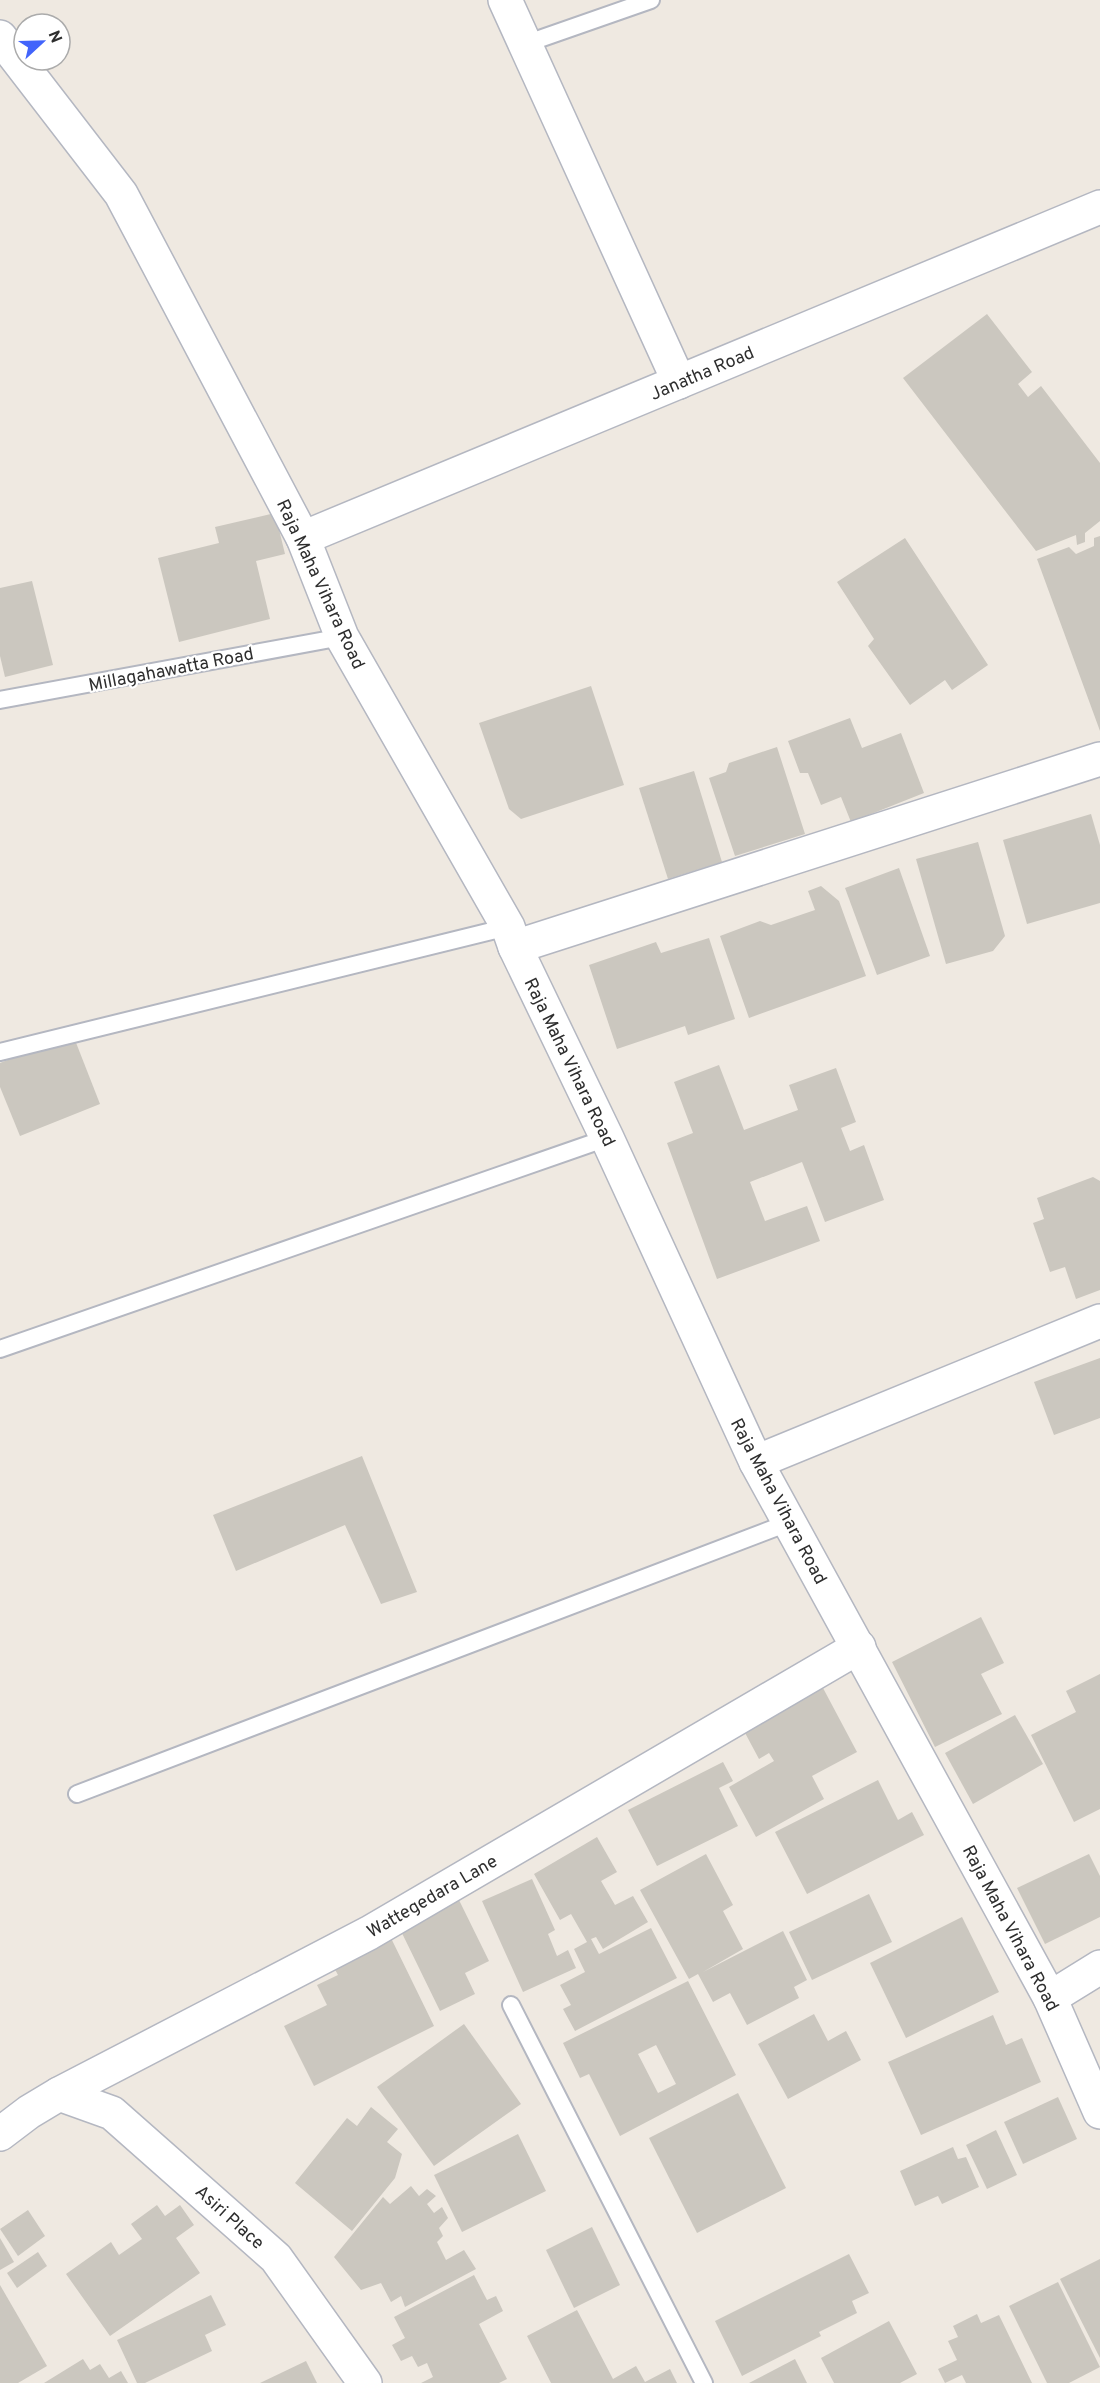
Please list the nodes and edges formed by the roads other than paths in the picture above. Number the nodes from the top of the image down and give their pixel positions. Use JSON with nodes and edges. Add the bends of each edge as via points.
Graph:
{"nodes":[{"id":1,"x":505,"y":0,"type":"edge"},
{"id":2,"x":651,"y":0,"type":"edge"},
{"id":3,"x":0,"y":37,"type":"edge"},
{"id":4,"x":525,"y":44,"type":"junction"},
{"id":5,"x":1100,"y":207,"type":"edge"},
{"id":6,"x":679,"y":382,"type":"junction"},
{"id":7,"x":303,"y":538,"type":"junction"},
{"id":8,"x":342,"y":637,"type":"junction"},
{"id":9,"x":0,"y":700,"type":"edge"},
{"id":10,"x":1100,"y":759,"type":"edge"},
{"id":11,"x":512,"y":937,"type":"junction"},
{"id":12,"x":0,"y":1052,"type":"edge"},
{"id":13,"x":607,"y":1138,"type":"junction"},
{"id":14,"x":1100,"y":1321,"type":"edge"},
{"id":15,"x":0,"y":1349,"type":"edge"},
{"id":16,"x":756,"y":1462,"type":"junction"},
{"id":17,"x":788,"y":1523,"type":"junction"},
{"id":18,"x":859,"y":1647,"type":"junction"},
{"id":19,"x":77,"y":1794,"type":"dead end"},
{"id":20,"x":1100,"y":1967,"type":"edge"},
{"id":21,"x":1050,"y":1998,"type":"junction"},
{"id":22,"x":511,"y":2005,"type":"dead end"},
{"id":23,"x":59,"y":2094,"type":"junction"},
{"id":24,"x":1100,"y":2112,"type":"edge"},
{"id":25,"x":0,"y":2134,"type":"edge"},
{"id":26,"x":365,"y":2383,"type":"edge"},
{"id":27,"x":704,"y":2383,"type":"edge"}],
"edges":[{"from":1,"to":4,"type":"street"},
{"from":2,"to":4,"type":"lane"},
{"from":3,"to":7,"type":"street","name":"Raja Maha Vihara Road","via":[[121,194]]},
{"from":4,"to":6,"type":"street"},
{"from":5,"to":6,"type":"street","name":"Janatha Road"},
{"from":6,"to":7,"type":"street","name":"Janatha Road"},
{"from":7,"to":8,"type":"street","name":"Raja Maha Vihara Road"},
{"from":8,"to":9,"type":"lane","name":"Millagahawatta Road"},
{"from":8,"to":11,"type":"street","name":"Raja Maha Vihara Road"},
{"from":10,"to":11,"type":"street"},
{"from":11,"to":12,"type":"lane"},
{"from":11,"to":13,"type":"street","name":"Raja Maha Vihara Road"},
{"from":13,"to":15,"type":"lane"},
{"from":13,"to":16,"type":"street","name":"Raja Maha Vihara Road"},
{"from":14,"to":16,"type":"street"},
{"from":16,"to":17,"type":"street","name":"Raja Maha Vihara Road"},
{"from":17,"to":18,"type":"street","name":"Raja Maha Vihara Road"},
{"from":17,"to":19,"type":"lane"},
{"from":18,"to":21,"type":"street","name":"Raja Maha Vihara Road"},
{"from":18,"to":23,"type":"street","name":"Wattegedara Lane","via":[[369,1934]]},
{"from":20,"to":21,"type":"street"},
{"from":21,"to":24,"type":"street","name":"Raja Maha Vihara Road"},
{"from":22,"to":27,"type":"lane"},
{"from":23,"to":25,"type":"street","name":"Wattegedara Lane"},
{"from":23,"to":26,"type":"street","name":"Asiri Place","via":[[112,2113],[276,2258]]}]}
